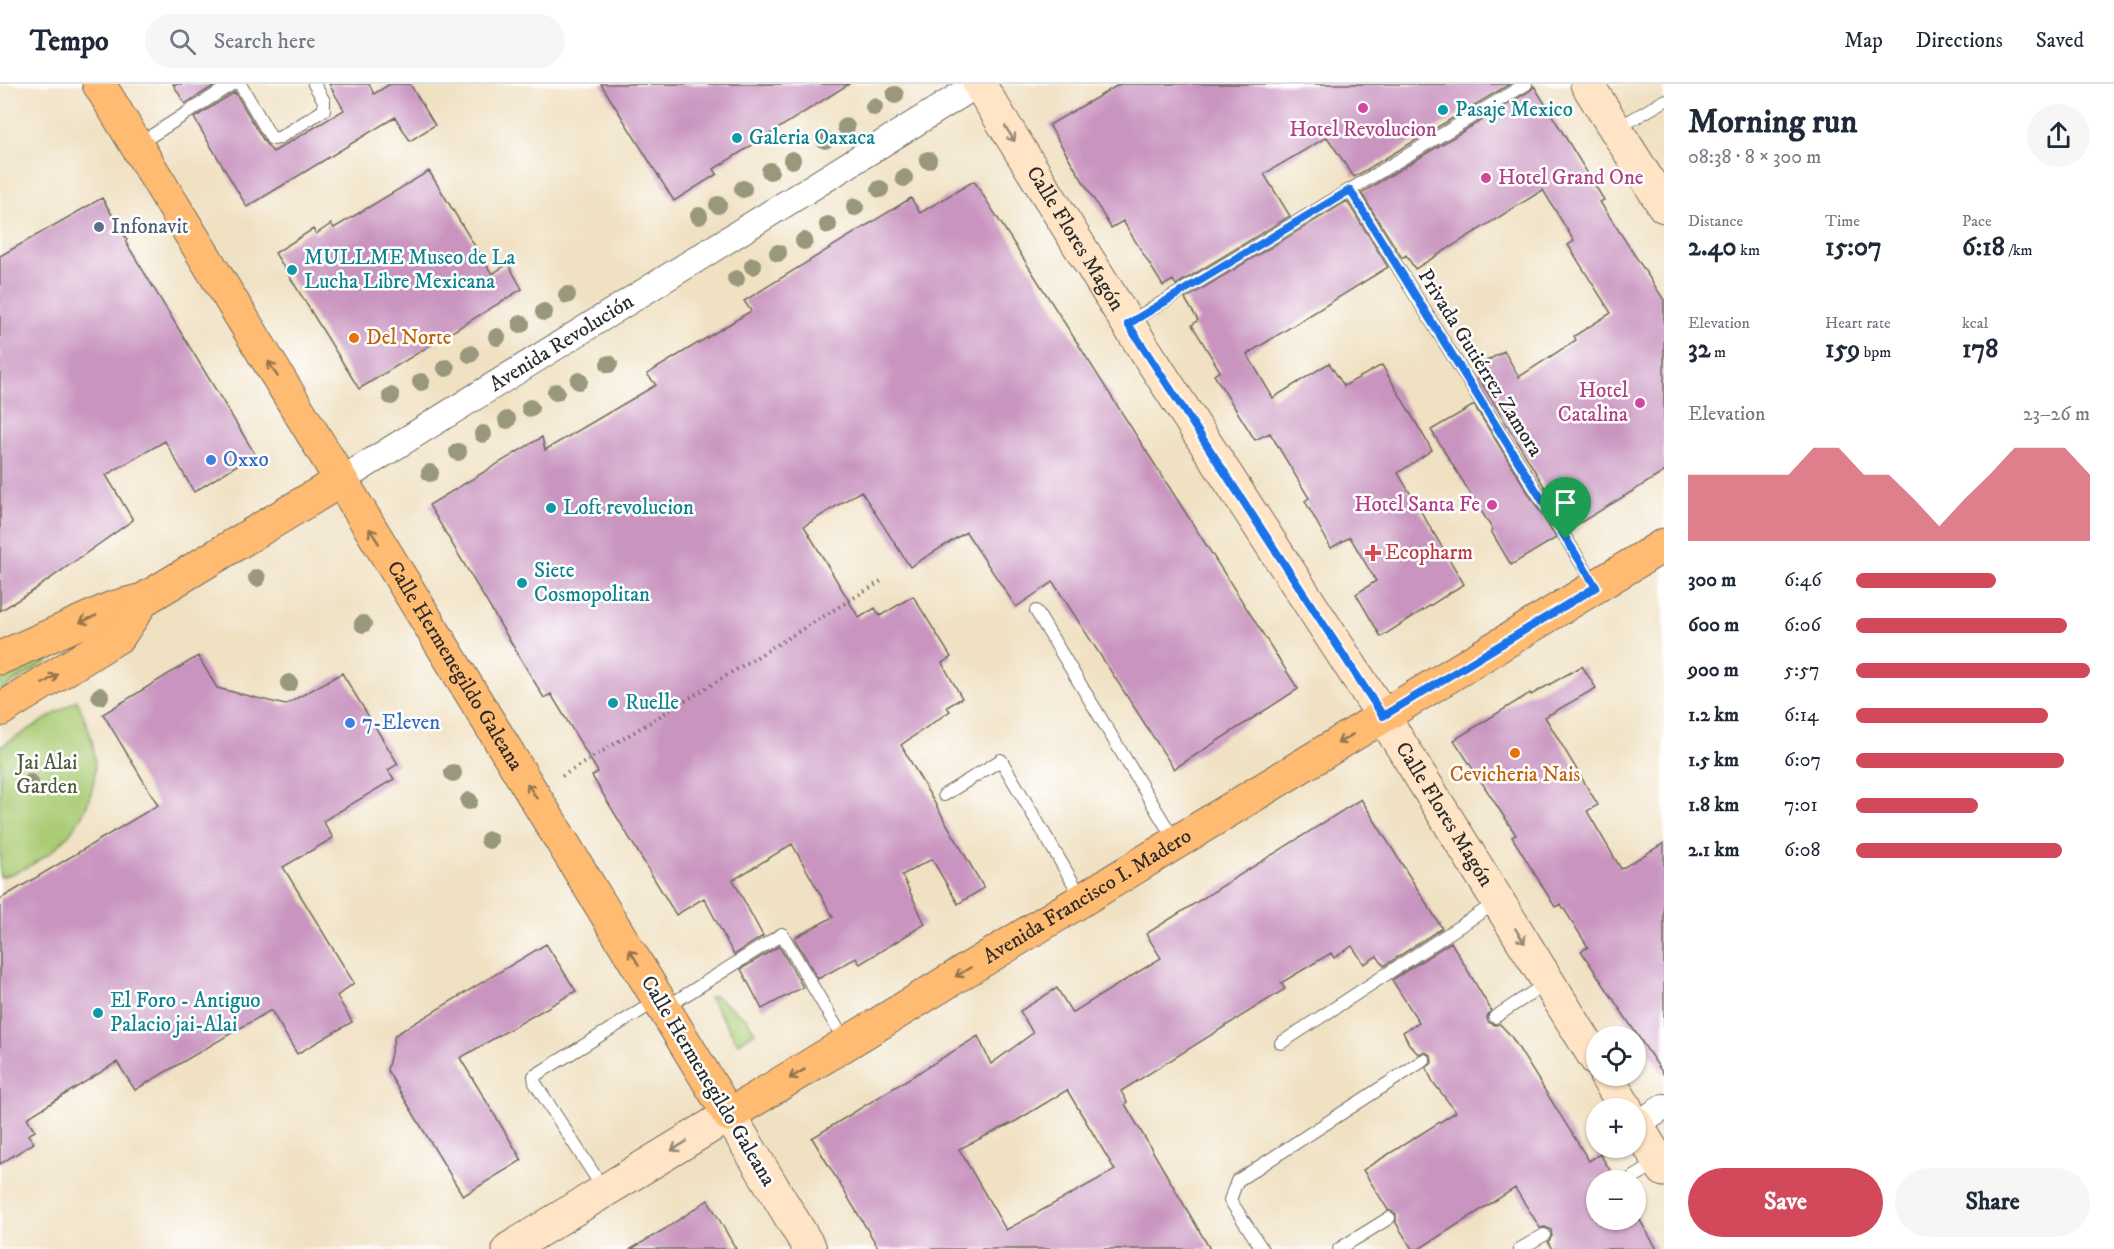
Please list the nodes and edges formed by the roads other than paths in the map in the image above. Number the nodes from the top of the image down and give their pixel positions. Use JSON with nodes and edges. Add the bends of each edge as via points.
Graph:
{"nodes":[{"id":1,"x":99,"y":84,"type":"edge"},
{"id":2,"x":232,"y":84,"type":"edge"},
{"id":3,"x":240,"y":84,"type":"edge"},
{"id":4,"x":314,"y":84,"type":"edge"},
{"id":5,"x":978,"y":84,"type":"edge"},
{"id":6,"x":1526,"y":84,"type":"edge"},
{"id":7,"x":1587,"y":84,"type":"edge"},
{"id":8,"x":1664,"y":101,"type":"edge"},
{"id":9,"x":1616,"y":130,"type":"junction"},
{"id":10,"x":136,"y":145,"type":"junction"},
{"id":11,"x":1350,"y":190,"type":"junction"},
{"id":12,"x":1664,"y":206,"type":"edge"},
{"id":13,"x":1128,"y":324,"type":"junction"},
{"id":14,"x":340,"y":480,"type":"junction"},
{"id":15,"x":1664,"y":545,"type":"edge"},
{"id":16,"x":1596,"y":587,"type":"junction"},
{"id":17,"x":143,"y":600,"type":"junction"},
{"id":18,"x":1036,"y":611,"type":"dead end"},
{"id":19,"x":0,"y":658,"type":"edge"},
{"id":20,"x":0,"y":710,"type":"edge"},
{"id":21,"x":1383,"y":716,"type":"junction"},
{"id":22,"x":944,"y":795,"type":"dead end"},
{"id":23,"x":1176,"y":842,"type":"junction"},
{"id":24,"x":1083,"y":899,"type":"junction"},
{"id":25,"x":1498,"y":902,"type":"junction"},
{"id":26,"x":1548,"y":982,"type":"junction"},
{"id":27,"x":661,"y":1004,"type":"junction"},
{"id":28,"x":1495,"y":1017,"type":"dead end"},
{"id":29,"x":1281,"y":1043,"type":"dead end"},
{"id":30,"x":1586,"y":1043,"type":"edge"},
{"id":31,"x":846,"y":1044,"type":"junction"},
{"id":32,"x":1424,"y":1060,"type":"dead end"},
{"id":33,"x":1664,"y":1107,"type":"edge"},
{"id":34,"x":1646,"y":1113,"type":"edge"},
{"id":35,"x":729,"y":1115,"type":"junction"},
{"id":36,"x":1646,"y":1140,"type":"edge"},
{"id":37,"x":1662,"y":1166,"type":"edge"},
{"id":38,"x":1646,"y":1173,"type":"edge"},
{"id":39,"x":604,"y":1191,"type":"junction"},
{"id":40,"x":1389,"y":1218,"type":"dead end"},
{"id":41,"x":1544,"y":1235,"type":"dead end"},
{"id":42,"x":509,"y":1249,"type":"edge"},
{"id":43,"x":810,"y":1249,"type":"edge"},
{"id":44,"x":1262,"y":1249,"type":"edge"},
{"id":45,"x":1339,"y":1249,"type":"edge"},
{"id":46,"x":1520,"y":1249,"type":"edge"}],
"edges":[{"from":1,"to":10,"type":"main road","name":"Calle Hermenegildo Galeana"},
{"from":2,"to":10,"type":"lane"},
{"from":3,"to":4,"type":"lane","via":[[272,139],[324,110],[324,101]]},
{"from":5,"to":13,"type":"street","name":"Calle Flores Magón","one_way":true},
{"from":5,"to":14,"type":"street","name":"Avenida Revolución"},
{"from":6,"to":11,"type":"lane"},
{"from":7,"to":9,"type":"street"},
{"from":8,"to":9,"type":"lane"},
{"from":9,"to":12,"type":"street"},
{"from":14,"to":10,"type":"main road","name":"Calle Hermenegildo Galeana","one_way":true},
{"from":11,"to":13,"type":"lane"},
{"from":11,"to":16,"type":"lane","name":"Privada Gutiérrez Zamora"},
{"from":13,"to":21,"type":"street","name":"Calle Flores Magón"},
{"from":14,"to":17,"type":"main road","name":"Avenida Revolución"},
{"from":27,"to":14,"type":"main road","name":"Calle Hermenegildo Galeana","one_way":true},
{"from":15,"to":16,"type":"main road","name":"Avenida Francisco I. Madero"},
{"from":16,"to":21,"type":"main road","name":"Avenida Francisco I. Madero"},
{"from":17,"to":19,"type":"main road","name":"Avenida Revolución","one_way":true,"via":[[112,608]]},
{"from":20,"to":17,"type":"main road","name":"Avenida Revolución","one_way":true,"via":[[118,636]]},
{"from":18,"to":23,"type":"lane"},
{"from":21,"to":23,"type":"main road","name":"Avenida Francisco I. Madero","one_way":true},
{"from":21,"to":25,"type":"street","name":"Calle Flores Magón"},
{"from":22,"to":24,"type":"lane","via":[[1001,760]]},
{"from":23,"to":24,"type":"main road","name":"Avenida Francisco I. Madero"},
{"from":24,"to":31,"type":"main road","name":"Avenida Francisco I. Madero","one_way":true},
{"from":25,"to":26,"type":"street","name":"Calle Flores Magón","one_way":true},
{"from":25,"to":29,"type":"lane"},
{"from":26,"to":28,"type":"lane"},
{"from":26,"to":30,"type":"street","name":"Calle Flores Magón"},
{"from":27,"to":31,"type":"lane","via":[[782,934]]},
{"from":27,"to":35,"type":"main road","name":"Calle Hermenegildo Galeana"},
{"from":27,"to":39,"type":"lane","via":[[534,1076]]},
{"from":31,"to":35,"type":"main road","name":"Avenida Francisco I. Madero","one_way":true},
{"from":32,"to":44,"type":"lane","via":[[1237,1181],[1230,1200]]},
{"from":33,"to":34,"type":"street"},
{"from":35,"to":39,"type":"street","name":"Avenida Francisco I. Madero","one_way":true},
{"from":35,"to":43,"type":"street","name":"Calle Hermenegildo Galeana"},
{"from":36,"to":37,"type":"street"},
{"from":37,"to":38,"type":"lane"},
{"from":39,"to":42,"type":"street","name":"Avenida Francisco I. Madero"},
{"from":40,"to":45,"type":"lane"},
{"from":41,"to":46,"type":"lane"}]}
